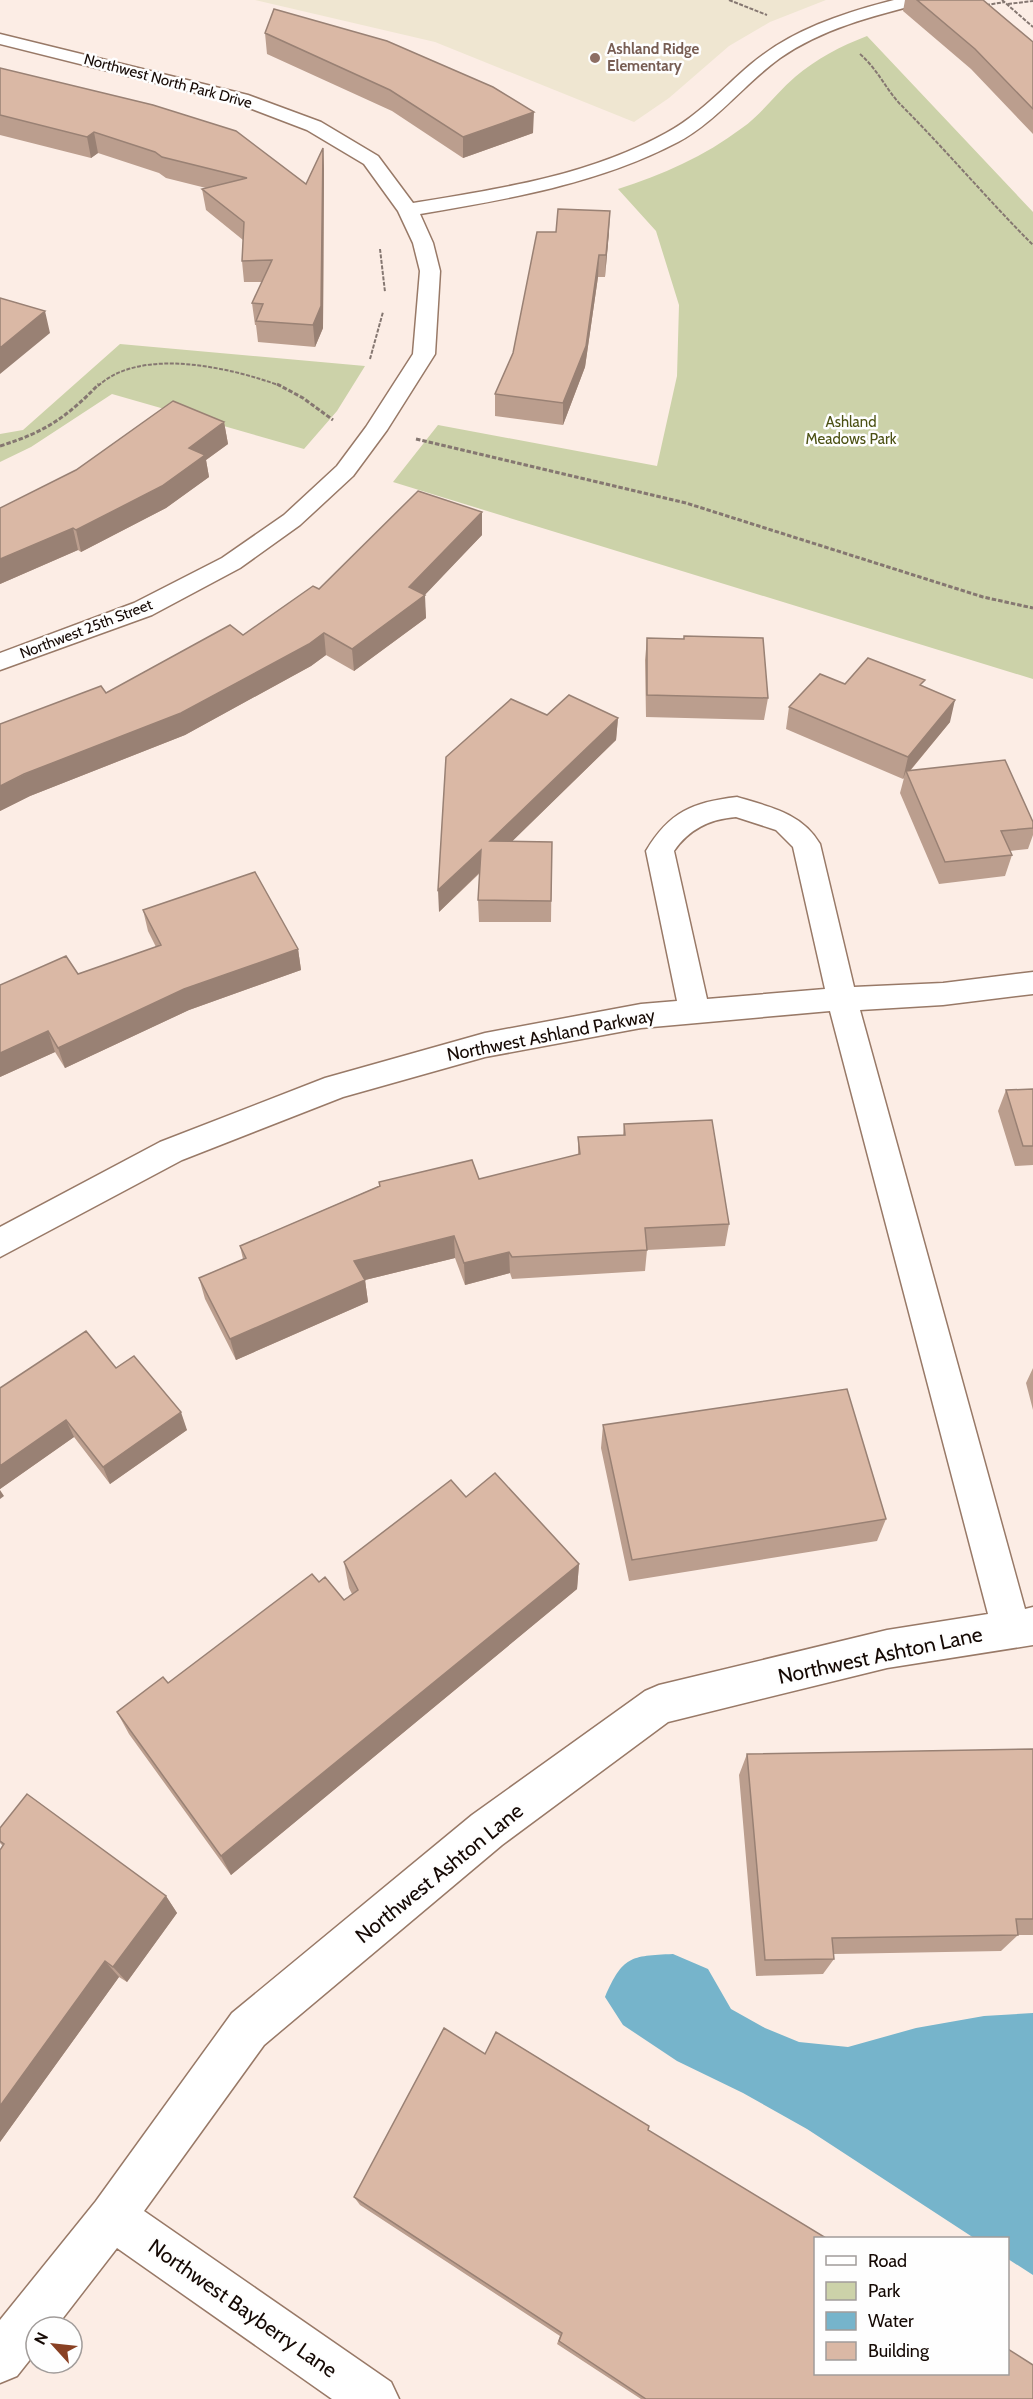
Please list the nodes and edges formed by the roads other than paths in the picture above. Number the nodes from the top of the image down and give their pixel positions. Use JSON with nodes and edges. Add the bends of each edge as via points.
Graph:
{"nodes":[{"id":1,"x":914,"y":0,"type":"edge"},
{"id":2,"x":0,"y":39,"type":"edge"},
{"id":3,"x":408,"y":210,"type":"junction"},
{"id":4,"x":0,"y":662,"type":"edge"},
{"id":5,"x":1033,"y":983,"type":"edge"},
{"id":6,"x":842,"y":999,"type":"junction"},
{"id":7,"x":694,"y":1010,"type":"junction"},
{"id":8,"x":0,"y":1243,"type":"edge"},
{"id":9,"x":1022,"y":1627,"type":"edge"},
{"id":10,"x":112,"y":2217,"type":"junction"},
{"id":11,"x":0,"y":2359,"type":"edge"},
{"id":12,"x":374,"y":2399,"type":"edge"}],
"edges":[{"from":1,"to":3,"type":"street","via":[[859,15],[786,47],[707,116],[623,161],[537,188]]},
{"from":2,"to":3,"type":"street","name":"Northwest North Park Drive","via":[[242,99],[314,126],[371,160]]},
{"from":3,"to":4,"type":"street","name":"Northwest 25th Street","via":[[430,271],[424,354],[345,471],[292,520],[231,563],[143,609]]},
{"from":5,"to":6,"type":"street","name":"Northwest Ashland Parkway","via":[[943,994]]},
{"from":6,"to":7,"type":"street","name":"Northwest Ashland Parkway"},
{"from":6,"to":7,"type":"street","via":[[806,844],[786,823],[737,807],[707,810],[673,831],[660,851]]},
{"from":6,"to":9,"type":"street"},
{"from":7,"to":8,"type":"street","name":"Northwest Ashland Parkway","via":[[485,1045],[336,1086],[171,1150]]},
{"from":9,"to":10,"type":"street","name":"Northwest Ashton Lane","via":[[887,1649],[659,1705],[487,1830],[248,2030]]},
{"from":10,"to":11,"type":"street","name":"Northwest Ashton Lane"},
{"from":10,"to":12,"type":"street","name":"Northwest Bayberry Lane"}]}
